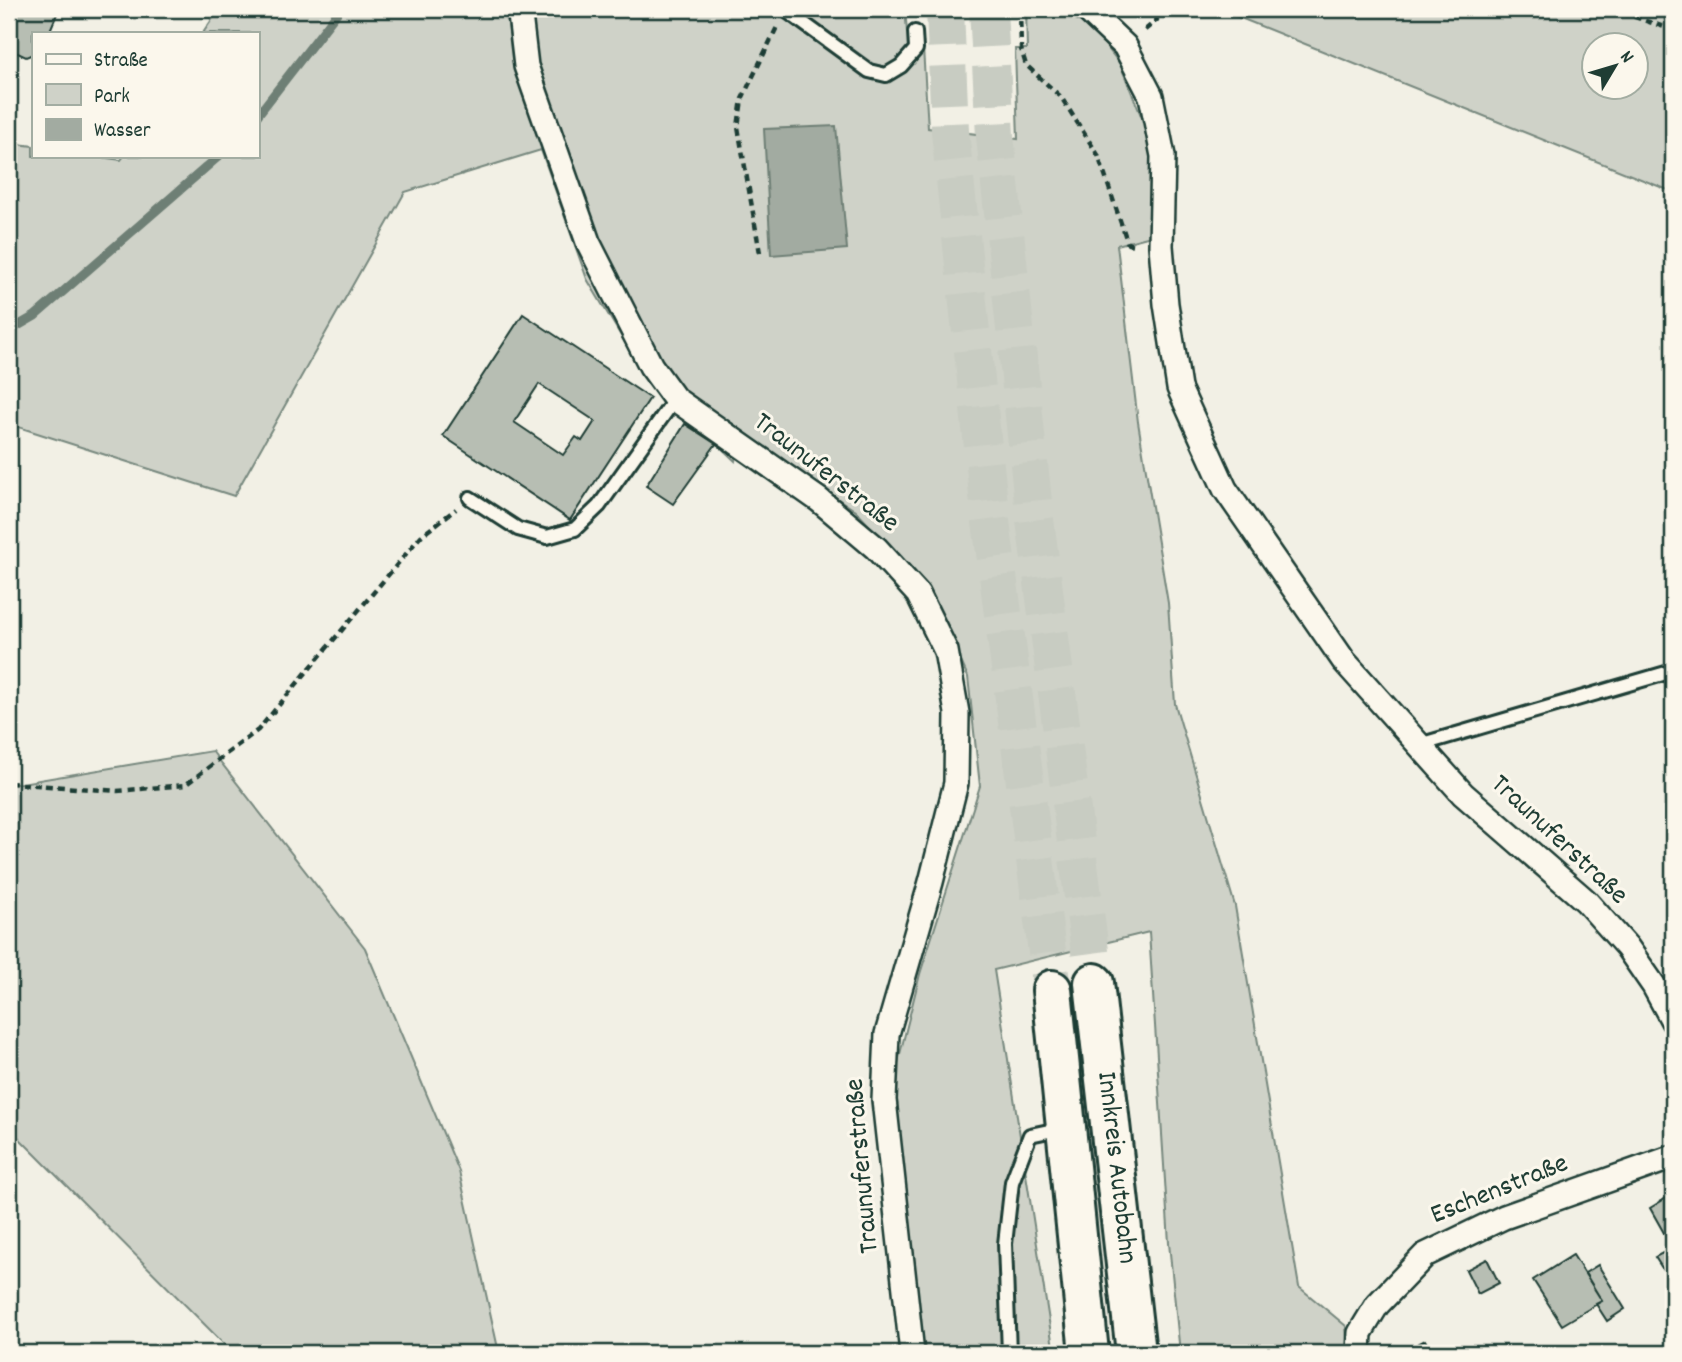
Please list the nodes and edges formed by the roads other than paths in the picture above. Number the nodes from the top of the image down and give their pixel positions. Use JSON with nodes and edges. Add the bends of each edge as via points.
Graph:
{"nodes":[{"id":1,"x":523,"y":9,"type":"edge"},
{"id":2,"x":784,"y":9,"type":"edge"},
{"id":3,"x":1086,"y":9,"type":"edge"},
{"id":4,"x":915,"y":32,"type":"dead end"},
{"id":5,"x":675,"y":399,"type":"junction"},
{"id":6,"x":470,"y":498,"type":"road end"},
{"id":7,"x":1673,"y":671,"type":"edge"},
{"id":8,"x":1419,"y":745,"type":"junction"},
{"id":9,"x":1094,"y":983,"type":"tunnel mouth"},
{"id":10,"x":1052,"y":990,"type":"tunnel mouth"},
{"id":11,"x":1673,"y":1021,"type":"edge"},
{"id":12,"x":1066,"y":1127,"type":"junction"},
{"id":13,"x":1673,"y":1157,"type":"edge"},
{"id":14,"x":912,"y":1353,"type":"edge"},
{"id":15,"x":1009,"y":1353,"type":"edge"},
{"id":16,"x":1089,"y":1353,"type":"edge"},
{"id":17,"x":1136,"y":1353,"type":"edge"},
{"id":18,"x":1359,"y":1353,"type":"edge"}],
"edges":[{"from":1,"to":5,"type":"street","name":"Traunuferstraße","via":[[526,66],[588,243],[651,366]]},
{"from":2,"to":4,"type":"lane","via":[[869,71],[886,75],[916,49]]},
{"from":3,"to":8,"type":"street","name":"Traunuferstraße","via":[[1125,46],[1151,96],[1163,156],[1161,246],[1179,388],[1225,489],[1344,661]]},
{"from":5,"to":6,"type":"lane","via":[[600,506],[575,528],[547,537],[528,532]]},
{"from":5,"to":14,"type":"street","name":"Traunuferstraße","via":[[819,500],[876,548],[918,594],[946,651],[957,713],[956,783],[887,1034],[884,1100]]},
{"from":7,"to":8,"type":"lane"},
{"from":8,"to":11,"type":"street","name":"Traunuferstraße","via":[[1464,794],[1586,901],[1627,947]]},
{"from":9,"to":17,"type":"highway","name":"Innkreis Autobahn"},
{"from":10,"to":12,"type":"highway","name":"Innkreis Autobahn"},
{"from":12,"to":15,"type":"lane","via":[[1030,1135],[1012,1182],[1005,1244]]},
{"from":12,"to":16,"type":"highway","name":"Innkreis Autobahn"},
{"from":13,"to":18,"type":"street","name":"Eschenstraße","via":[[1504,1217],[1425,1255],[1377,1305],[1360,1333]]}]}
